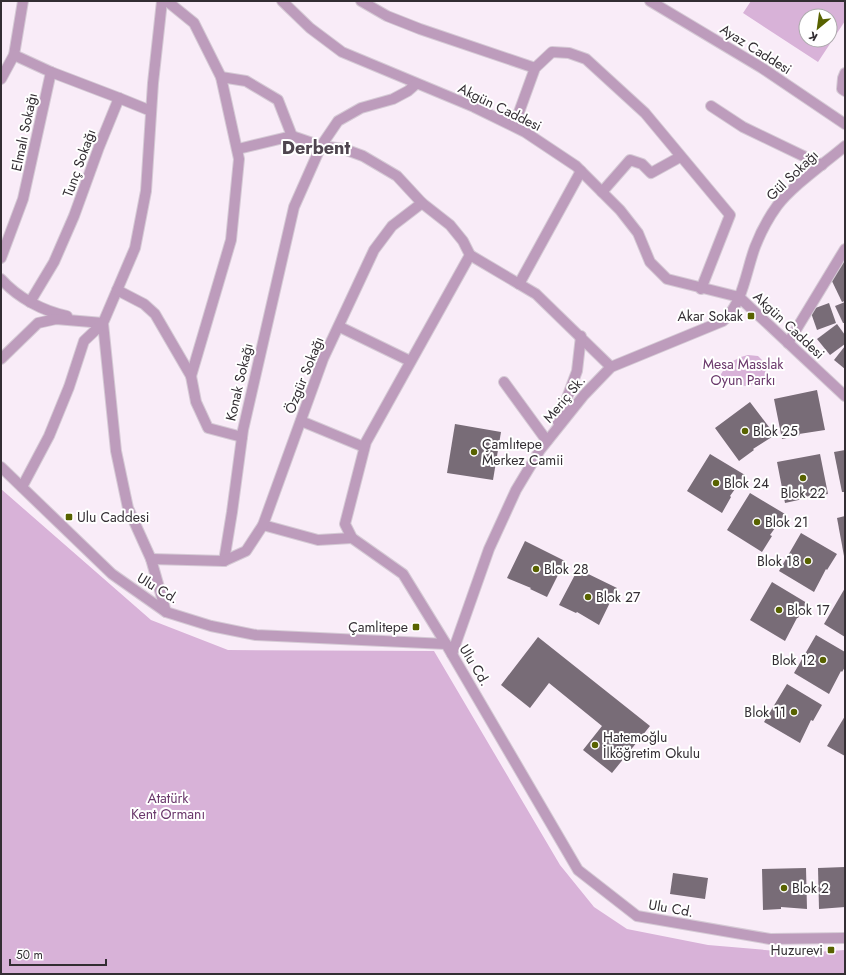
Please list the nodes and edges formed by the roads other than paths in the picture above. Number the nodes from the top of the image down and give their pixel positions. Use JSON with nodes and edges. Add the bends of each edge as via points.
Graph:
{"nodes":[{"id":1,"x":23,"y":1,"type":"edge"},
{"id":2,"x":162,"y":1,"type":"edge"},
{"id":3,"x":167,"y":1,"type":"edge"},
{"id":4,"x":282,"y":1,"type":"edge"},
{"id":5,"x":361,"y":1,"type":"edge"},
{"id":6,"x":650,"y":1,"type":"edge"},
{"id":7,"x":14,"y":55,"type":"junction"},
{"id":8,"x":535,"y":68,"type":"junction"},
{"id":9,"x":51,"y":72,"type":"junction"},
{"id":10,"x":845,"y":73,"type":"edge"},
{"id":11,"x":221,"y":77,"type":"junction"},
{"id":12,"x":1,"y":79,"type":"edge"},
{"id":13,"x":416,"y":84,"type":"junction"},
{"id":14,"x":845,"y":91,"type":"edge"},
{"id":15,"x":119,"y":98,"type":"junction"},
{"id":16,"x":711,"y":106,"type":"dead end"},
{"id":17,"x":151,"y":111,"type":"junction"},
{"id":18,"x":845,"y":124,"type":"edge"},
{"id":19,"x":514,"y":126,"type":"junction"},
{"id":20,"x":292,"y":136,"type":"junction"},
{"id":21,"x":321,"y":146,"type":"junction"},
{"id":22,"x":845,"y":146,"type":"edge"},
{"id":23,"x":238,"y":149,"type":"junction"},
{"id":24,"x":680,"y":157,"type":"junction"},
{"id":25,"x":822,"y":165,"type":"junction"},
{"id":26,"x":581,"y":171,"type":"junction"},
{"id":27,"x":602,"y":192,"type":"junction"},
{"id":28,"x":422,"y":203,"type":"junction"},
{"id":29,"x":845,"y":249,"type":"edge"},
{"id":30,"x":470,"y":255,"type":"junction"},
{"id":31,"x":1,"y":258,"type":"edge"},
{"id":32,"x":1,"y":280,"type":"edge"},
{"id":33,"x":519,"y":284,"type":"junction"},
{"id":34,"x":701,"y":289,"type":"junction"},
{"id":35,"x":117,"y":290,"type":"junction"},
{"id":36,"x":739,"y":297,"type":"junction"},
{"id":37,"x":30,"y":302,"type":"junction"},
{"id":38,"x":103,"y":323,"type":"junction"},
{"id":39,"x":340,"y":327,"type":"junction"},
{"id":40,"x":581,"y":336,"type":"junction"},
{"id":41,"x":788,"y":343,"type":"junction"},
{"id":42,"x":1,"y":359,"type":"edge"},
{"id":43,"x":410,"y":361,"type":"junction"},
{"id":44,"x":611,"y":367,"type":"junction"},
{"id":45,"x":191,"y":376,"type":"junction"},
{"id":46,"x":504,"y":382,"type":"dead end"},
{"id":47,"x":845,"y":396,"type":"edge"},
{"id":48,"x":301,"y":421,"type":"junction"},
{"id":49,"x":555,"y":432,"type":"junction"},
{"id":50,"x":242,"y":437,"type":"junction"},
{"id":51,"x":548,"y":441,"type":"junction"},
{"id":52,"x":364,"y":448,"type":"junction"},
{"id":53,"x":1,"y":467,"type":"edge"},
{"id":54,"x":22,"y":487,"type":"junction"},
{"id":55,"x":263,"y":525,"type":"junction"},
{"id":56,"x":352,"y":538,"type":"junction"},
{"id":57,"x":151,"y":559,"type":"junction"},
{"id":58,"x":224,"y":561,"type":"junction"},
{"id":59,"x":166,"y":612,"type":"junction"},
{"id":60,"x":446,"y":644,"type":"junction"},
{"id":61,"x":452,"y":654,"type":"junction"},
{"id":62,"x":845,"y":938,"type":"edge"}],
"edges":[{"from":1,"to":7,"type":"street"},
{"from":2,"to":17,"type":"street"},
{"from":3,"to":11,"type":"street","via":[[194,23]]},
{"from":4,"to":13,"type":"street","name":"Akgün Caddesi","via":[[310,28],[342,52]]},
{"from":5,"to":8,"type":"street","via":[[387,16],[420,29]]},
{"from":6,"to":18,"type":"street","name":"Ayaz Caddesi","via":[[762,68]]},
{"from":7,"to":9,"type":"street"},
{"from":7,"to":12,"type":"street"},
{"from":8,"to":19,"type":"street"},
{"from":8,"to":24,"type":"street","via":[[552,52],[586,58],[645,113]]},
{"from":9,"to":15,"type":"street"},
{"from":9,"to":31,"type":"street","name":"Elmalı Sokağı","via":[[23,199]]},
{"from":10,"to":14,"type":"street","via":[[842,89]]},
{"from":11,"to":20,"type":"street","via":[[246,81],[278,100]]},
{"from":11,"to":23,"type":"street"},
{"from":13,"to":19,"type":"street","name":"Akgün Caddesi"},
{"from":13,"to":21,"type":"street","name":"Konak Sokağı","via":[[393,99],[361,108],[342,118]]},
{"from":15,"to":17,"type":"street"},
{"from":15,"to":37,"type":"street","name":"Tunç Sokağı","via":[[54,262]]},
{"from":16,"to":25,"type":"street","via":[[743,127]]},
{"from":17,"to":35,"type":"street","via":[[145,198],[136,248]]},
{"from":19,"to":26,"type":"street","name":"Akgün Caddesi"},
{"from":20,"to":21,"type":"street"},
{"from":20,"to":23,"type":"street"},
{"from":21,"to":28,"type":"street","via":[[344,149],[363,156],[397,176]]},
{"from":21,"to":50,"type":"street","name":"Konak Sokağı","via":[[294,207]]},
{"from":22,"to":25,"type":"street","name":"Gül Sokağı"},
{"from":23,"to":45,"type":"street","via":[[231,240]]},
{"from":24,"to":27,"type":"street","via":[[651,173],[642,164],[630,160]]},
{"from":24,"to":34,"type":"street","via":[[730,215]]},
{"from":25,"to":36,"type":"street","name":"Gül Sokağı","via":[[777,206],[756,245]]},
{"from":26,"to":27,"type":"street","name":"Akgün Caddesi"},
{"from":26,"to":33,"type":"street"},
{"from":27,"to":34,"type":"street","name":"Akgün Caddesi","via":[[638,233],[650,262],[667,280]]},
{"from":28,"to":30,"type":"street","via":[[450,225]]},
{"from":28,"to":39,"type":"street","name":"Özgür Sokağı","via":[[392,226],[374,250]]},
{"from":29,"to":41,"type":"street"},
{"from":30,"to":33,"type":"street"},
{"from":30,"to":43,"type":"street"},
{"from":32,"to":37,"type":"street"},
{"from":33,"to":40,"type":"street","via":[[536,294]]},
{"from":34,"to":36,"type":"street","name":"Akgün Caddesi"},
{"from":35,"to":38,"type":"street"},
{"from":35,"to":45,"type":"street","via":[[144,304],[155,314]]},
{"from":36,"to":41,"type":"street","name":"Akgün Caddesi"},
{"from":36,"to":44,"type":"street","name":"Meriç Sk.","via":[[730,315],[723,321]]},
{"from":37,"to":38,"type":"street","via":[[59,314]]},
{"from":38,"to":42,"type":"street","via":[[56,319],[38,323]]},
{"from":38,"to":54,"type":"street","via":[[84,341],[49,436]]},
{"from":38,"to":57,"type":"street","via":[[116,451],[128,508]]},
{"from":39,"to":43,"type":"street"},
{"from":39,"to":48,"type":"street","name":"Özgür Sokağı","via":[[323,359]]},
{"from":40,"to":44,"type":"street"},
{"from":40,"to":49,"type":"street","via":[[577,371]]},
{"from":41,"to":47,"type":"street","name":"Akgün Caddesi"},
{"from":43,"to":52,"type":"street"},
{"from":44,"to":49,"type":"street","name":"Meriç Sk.","via":[[584,395]]},
{"from":45,"to":50,"type":"street","via":[[196,402],[208,428]]},
{"from":46,"to":51,"type":"street"},
{"from":48,"to":52,"type":"street"},
{"from":48,"to":55,"type":"street","name":"Özgür Sokağı"},
{"from":49,"to":51,"type":"street","name":"Meriç Sk."},
{"from":50,"to":58,"type":"street","name":"Konak Sokağı"},
{"from":51,"to":61,"type":"street","name":"Meriç Sk.","via":[[516,490],[490,549]]},
{"from":52,"to":56,"type":"street","via":[[345,524]]},
{"from":53,"to":54,"type":"street","name":"Ulu Cd."},
{"from":54,"to":59,"type":"street","name":"Ulu Cd.","via":[[112,574]]},
{"from":55,"to":56,"type":"street","via":[[318,540]]},
{"from":55,"to":58,"type":"street","name":"Özgür Sokağı","via":[[246,552]]},
{"from":56,"to":60,"type":"street","via":[[403,574]]},
{"from":57,"to":58,"type":"street"},
{"from":57,"to":59,"type":"street"},
{"from":59,"to":60,"type":"street","name":"Ulu Cd.","via":[[256,636]]},
{"from":60,"to":61,"type":"street","name":"Ulu Cd."},
{"from":61,"to":62,"type":"street","name":"Ulu Cd.","via":[[578,870],[637,916],[770,939]]}]}
